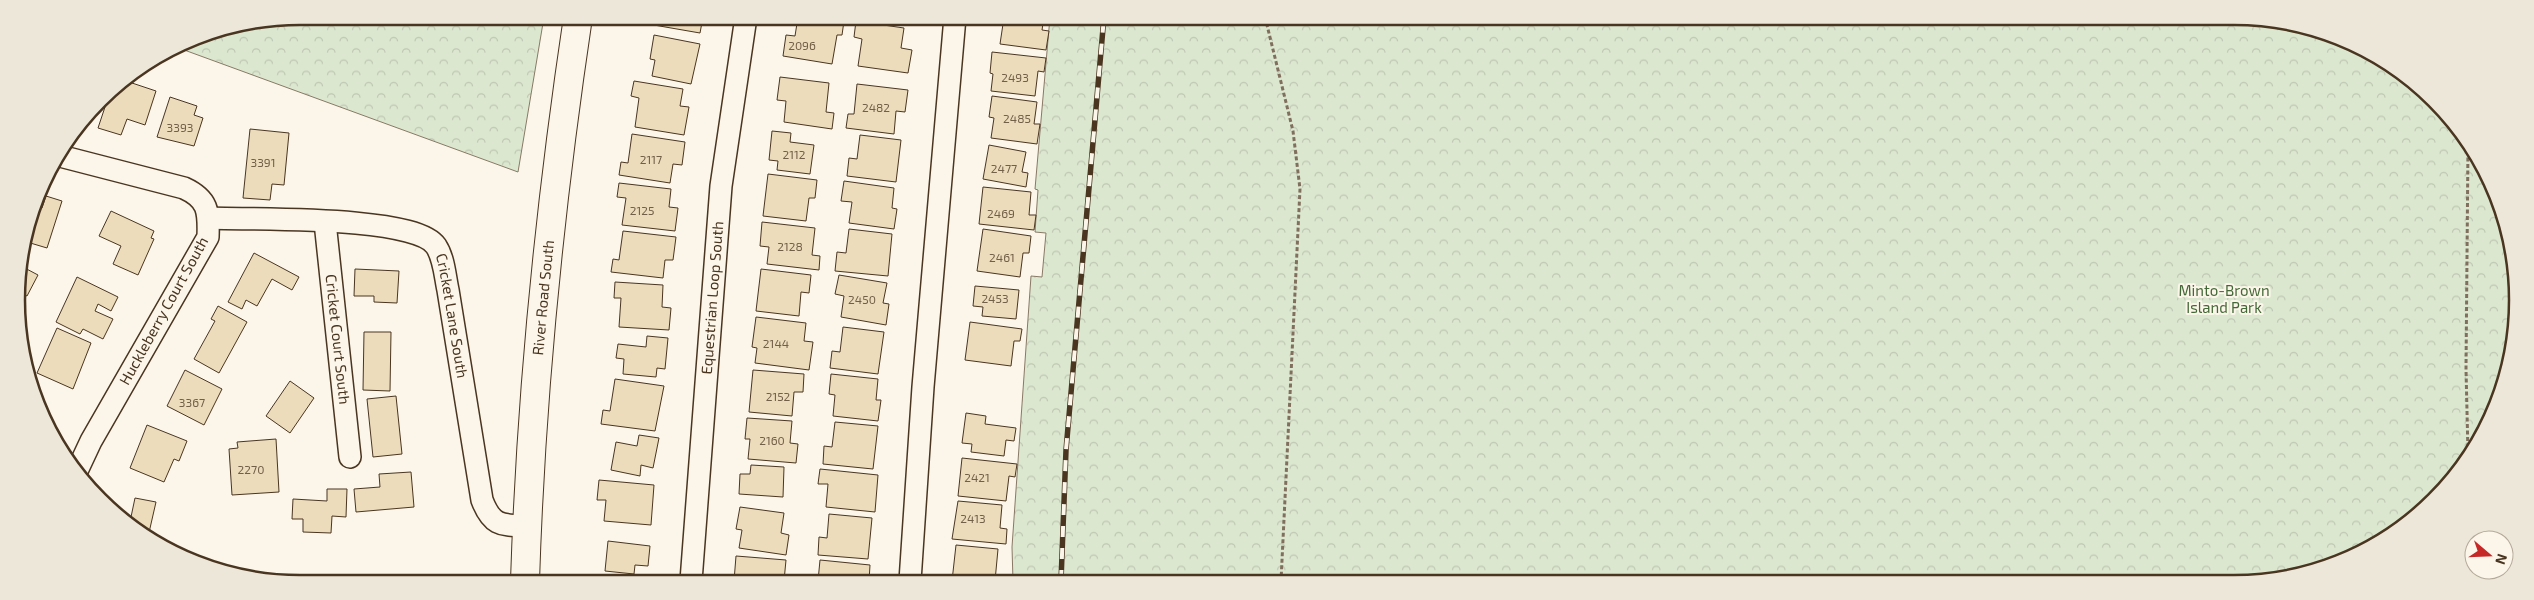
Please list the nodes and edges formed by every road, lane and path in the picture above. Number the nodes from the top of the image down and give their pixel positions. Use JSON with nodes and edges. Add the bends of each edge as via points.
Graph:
{"nodes":[{"id":1,"x":577,"y":25,"type":"edge"},
{"id":2,"x":745,"y":25,"type":"edge"},
{"id":3,"x":954,"y":25,"type":"edge"},
{"id":4,"x":1267,"y":25,"type":"edge"},
{"id":5,"x":2468,"y":156,"type":"edge"},
{"id":6,"x":65,"y":157,"type":"edge"},
{"id":7,"x":209,"y":218,"type":"junction"},
{"id":8,"x":325,"y":222,"type":"junction"},
{"id":9,"x":2468,"y":445,"type":"edge"},
{"id":10,"x":350,"y":457,"type":"dead end"},
{"id":11,"x":80,"y":464,"type":"edge"},
{"id":12,"x":526,"y":526,"type":"junction"},
{"id":13,"x":524,"y":575,"type":"edge"},
{"id":14,"x":691,"y":575,"type":"edge"},
{"id":15,"x":910,"y":575,"type":"edge"},
{"id":16,"x":1280,"y":575,"type":"edge"}],
"edges":[{"from":1,"to":12,"type":"main road","name":"River Road South","via":[[537,356]]},
{"from":2,"to":14,"type":"street","name":"Equestrian Loop South","via":[[721,186]]},
{"from":3,"to":15,"type":"street"},
{"from":4,"to":16,"type":"path","via":[[1293,131],[1300,189]]},
{"from":5,"to":9,"type":"path"},
{"from":6,"to":7,"type":"street","name":"Huckleberry Court South","via":[[184,188],[201,199]]},
{"from":7,"to":8,"type":"street","name":"Cricket Lane South"},
{"from":7,"to":11,"type":"street","name":"Huckleberry Court South","via":[[208,237]]},
{"from":8,"to":10,"type":"street","name":"Cricket Court South"},
{"from":8,"to":12,"type":"street","name":"Cricket Lane South","via":[[398,228],[416,232],[436,246],[448,290],[482,500],[487,514],[496,522]]},
{"from":12,"to":13,"type":"main road","name":"River Road South"}]}
